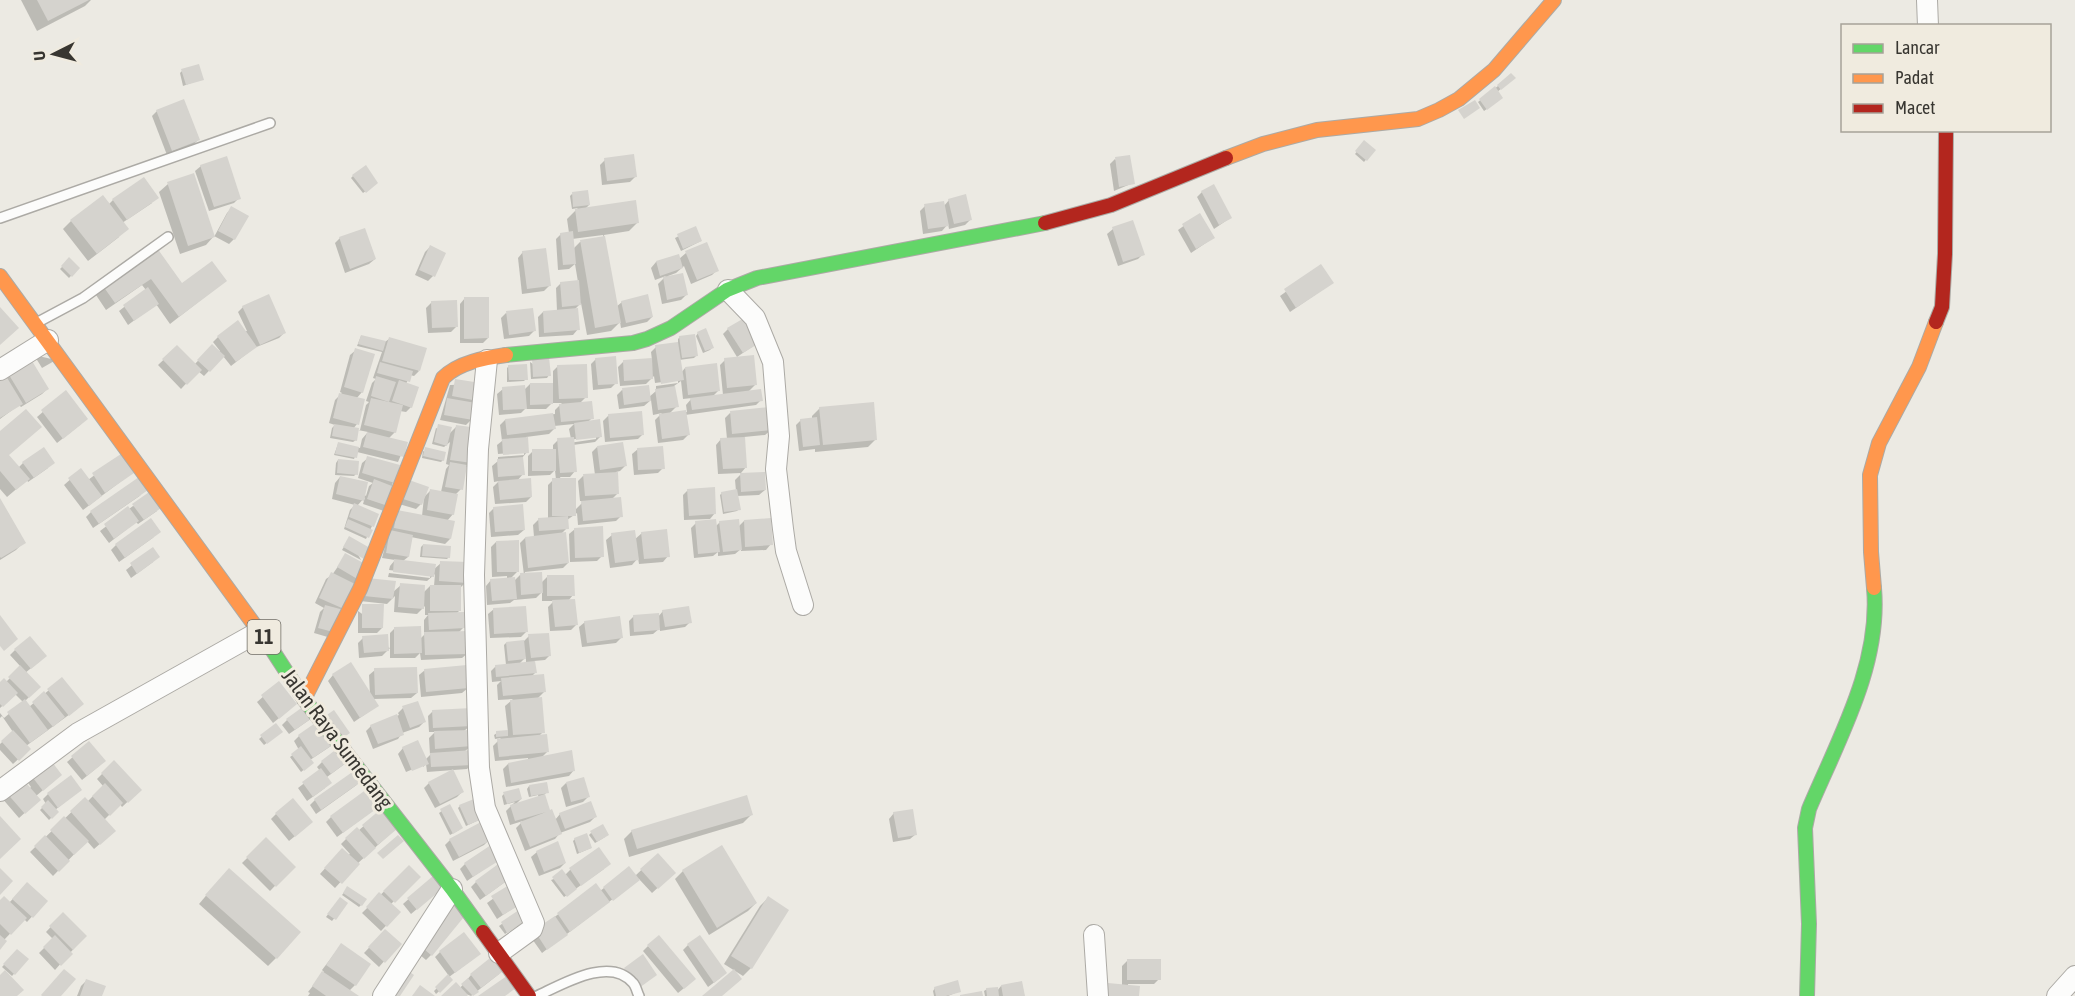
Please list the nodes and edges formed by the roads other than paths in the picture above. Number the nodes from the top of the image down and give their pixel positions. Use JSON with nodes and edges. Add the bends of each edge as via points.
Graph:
{"nodes":[{"id":1,"x":1554,"y":0,"type":"edge"},
{"id":2,"x":1927,"y":0,"type":"edge"},
{"id":3,"x":1928,"y":24,"type":"edge"},
{"id":4,"x":270,"y":123,"type":"dead end"},
{"id":5,"x":1946,"y":132,"type":"edge"},
{"id":6,"x":0,"y":218,"type":"edge"},
{"id":7,"x":168,"y":237,"type":"dead end"},
{"id":8,"x":0,"y":276,"type":"edge"},
{"id":9,"x":728,"y":290,"type":"junction"},
{"id":10,"x":35,"y":323,"type":"junction"},
{"id":11,"x":48,"y":340,"type":"junction"},
{"id":12,"x":487,"y":360,"type":"junction"},
{"id":13,"x":0,"y":370,"type":"edge"},
{"id":14,"x":802,"y":605,"type":"dead end"},
{"id":15,"x":260,"y":631,"type":"junction"},
{"id":16,"x":304,"y":699,"type":"junction"},
{"id":17,"x":0,"y":791,"type":"edge"},
{"id":18,"x":452,"y":889,"type":"junction"},
{"id":19,"x":1094,"y":935,"type":"dead end"},
{"id":20,"x":499,"y":953,"type":"junction"},
{"id":21,"x":2075,"y":976,"type":"edge"},
{"id":22,"x":383,"y":996,"type":"edge"},
{"id":23,"x":529,"y":996,"type":"edge"},
{"id":24,"x":537,"y":996,"type":"edge"},
{"id":25,"x":639,"y":996,"type":"edge"},
{"id":26,"x":1098,"y":996,"type":"edge"},
{"id":27,"x":1807,"y":996,"type":"edge"},
{"id":28,"x":2057,"y":996,"type":"edge"}],
"edges":[{"from":1,"to":9,"type":"main road","via":[[1494,71],[1431,115],[1317,130],[1263,144],[1111,205],[1029,227],[776,273]]},
{"from":2,"to":3,"type":"street"},
{"from":4,"to":6,"type":"lane"},
{"from":5,"to":27,"type":"main road","via":[[1942,307],[1919,367],[1879,443],[1870,475],[1870,552],[1876,608],[1873,642],[1856,698],[1809,809],[1805,828]]},
{"from":7,"to":10,"type":"lane","via":[[83,297]]},
{"from":8,"to":10,"type":"main road","name":"Jalan Raya Sumedang","number":"11"},
{"from":9,"to":12,"type":"main road","via":[[651,339]]},
{"from":9,"to":14,"type":"street","via":[[755,318],[773,362],[779,436],[776,470],[786,551]]},
{"from":10,"to":11,"type":"main road","name":"Jalan Raya Sumedang","number":"11"},
{"from":11,"to":13,"type":"street"},
{"from":11,"to":15,"type":"main road","name":"Jalan Raya Sumedang","number":"11"},
{"from":12,"to":16,"type":"main road","via":[[465,364],[443,378],[360,589]]},
{"from":12,"to":20,"type":"street","via":[[478,450],[474,575],[479,768],[485,808],[534,923],[532,929]]},
{"from":15,"to":16,"type":"main road","name":"Jalan Raya Sumedang","number":"11"},
{"from":15,"to":17,"type":"street","via":[[78,733]]},
{"from":16,"to":18,"type":"main road","name":"Jalan Raya Sumedang","number":"11"},
{"from":18,"to":20,"type":"main road","name":"Jalan Raya Sumedang","number":"11"},
{"from":18,"to":22,"type":"street"},
{"from":19,"to":26,"type":"street"},
{"from":20,"to":23,"type":"main road","name":"Jalan Raya Sumedang","number":"11"},
{"from":21,"to":28,"type":"street"},
{"from":24,"to":25,"type":"lane","via":[[586,974],[610,972],[633,983]]}]}
